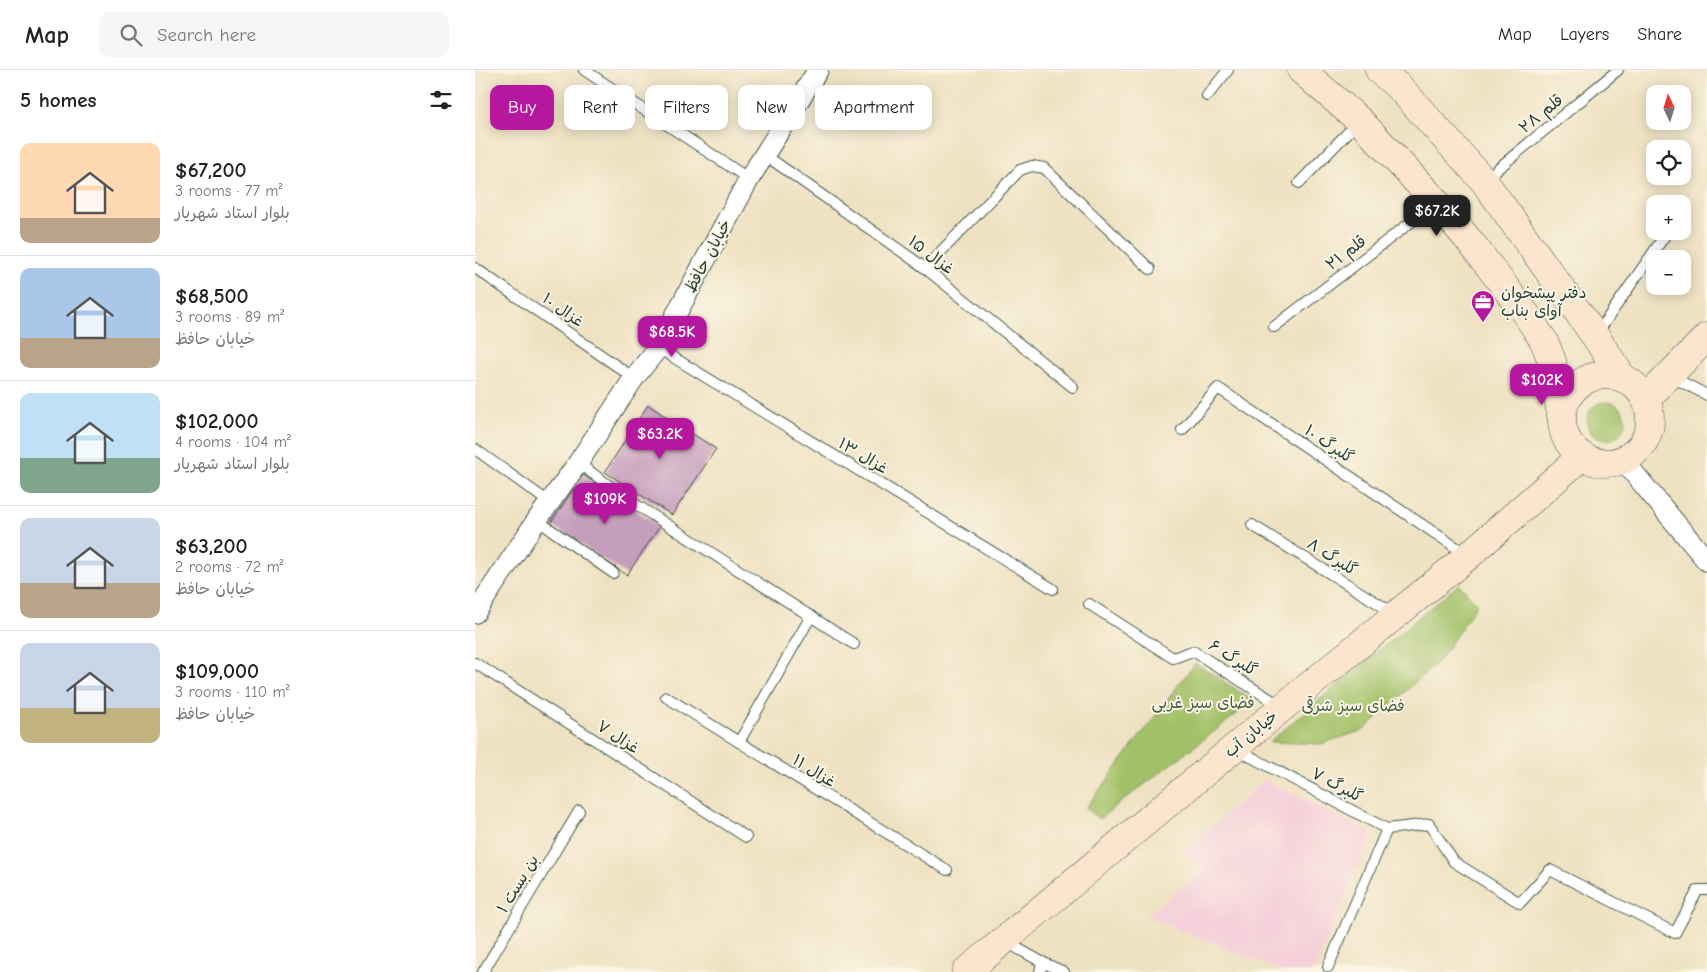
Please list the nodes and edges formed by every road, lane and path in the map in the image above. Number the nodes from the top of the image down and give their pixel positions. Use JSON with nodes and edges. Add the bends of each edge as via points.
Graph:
{"nodes":[{"id":1,"x":584,"y":70,"type":"edge"},
{"id":2,"x":818,"y":70,"type":"edge"},
{"id":3,"x":1228,"y":70,"type":"edge"},
{"id":4,"x":1301,"y":70,"type":"edge"},
{"id":5,"x":1379,"y":70,"type":"edge"},
{"id":6,"x":1618,"y":70,"type":"edge"},
{"id":7,"x":1207,"y":96,"type":"dead end"},
{"id":8,"x":1359,"y":121,"type":"junction"},
{"id":9,"x":765,"y":155,"type":"junction"},
{"id":10,"x":749,"y":179,"type":"junction"},
{"id":11,"x":1484,"y":181,"type":"junction"},
{"id":12,"x":1299,"y":183,"type":"dead end"},
{"id":13,"x":1437,"y":203,"type":"junction"},
{"id":14,"x":1662,"y":240,"type":"edge"},
{"id":15,"x":475,"y":268,"type":"edge"},
{"id":16,"x":925,"y":268,"type":"junction"},
{"id":17,"x":1150,"y":269,"type":"dead end"},
{"id":18,"x":1274,"y":327,"type":"dead end"},
{"id":19,"x":1595,"y":336,"type":"junction"},
{"id":20,"x":1707,"y":337,"type":"edge"},
{"id":21,"x":658,"y":348,"type":"junction"},
{"id":22,"x":1669,"y":375,"type":"junction"},
{"id":23,"x":634,"y":378,"type":"junction"},
{"id":24,"x":1622,"y":378,"type":"junction"},
{"id":25,"x":1073,"y":387,"type":"dead end"},
{"id":26,"x":1707,"y":395,"type":"edge"},
{"id":27,"x":1646,"y":399,"type":"junction"},
{"id":28,"x":1561,"y":415,"type":"junction"},
{"id":29,"x":1183,"y":430,"type":"dead end"},
{"id":30,"x":475,"y":450,"type":"edge"},
{"id":31,"x":1582,"y":456,"type":"junction"},
{"id":32,"x":1623,"y":460,"type":"junction"},
{"id":33,"x":579,"y":463,"type":"junction"},
{"id":34,"x":550,"y":503,"type":"junction"},
{"id":35,"x":537,"y":520,"type":"junction"},
{"id":36,"x":1252,"y":525,"type":"dead end"},
{"id":37,"x":1468,"y":556,"type":"junction"},
{"id":38,"x":1707,"y":561,"type":"edge"},
{"id":39,"x":613,"y":573,"type":"dead end"},
{"id":40,"x":1053,"y":589,"type":"dead end"},
{"id":41,"x":1089,"y":604,"type":"dead end"},
{"id":42,"x":475,"y":613,"type":"edge"},
{"id":43,"x":1397,"y":615,"type":"junction"},
{"id":44,"x":811,"y":616,"type":"junction"},
{"id":45,"x":855,"y":644,"type":"dead end"},
{"id":46,"x":475,"y":663,"type":"edge"},
{"id":47,"x":666,"y":697,"type":"dead end"},
{"id":48,"x":1283,"y":707,"type":"junction"},
{"id":49,"x":739,"y":742,"type":"junction"},
{"id":50,"x":1235,"y":748,"type":"junction"},
{"id":51,"x":579,"y":812,"type":"dead end"},
{"id":52,"x":1387,"y":829,"type":"junction"},
{"id":53,"x":745,"y":837,"type":"dead end"},
{"id":54,"x":947,"y":870,"type":"dead end"},
{"id":55,"x":1707,"y":890,"type":"edge"},
{"id":56,"x":1003,"y":940,"type":"junction"},
{"id":57,"x":1041,"y":967,"type":"edge"},
{"id":58,"x":1327,"y":967,"type":"dead end"},
{"id":59,"x":483,"y":972,"type":"edge"},
{"id":60,"x":966,"y":972,"type":"edge"},
{"id":61,"x":1064,"y":972,"type":"edge"}],
"edges":[{"from":1,"to":10,"type":"lane"},
{"from":2,"to":9,"type":"street","name":"خیابان حافظ"},
{"from":3,"to":7,"type":"lane"},
{"from":4,"to":8,"type":"main road"},
{"from":5,"to":11,"type":"main road","via":[[1400,88]]},
{"from":6,"to":11,"type":"lane","name":"قلم ۲۸"},
{"from":8,"to":12,"type":"lane"},
{"from":8,"to":13,"type":"main road"},
{"from":9,"to":10,"type":"street","name":"خیابان حافظ"},
{"from":9,"to":16,"type":"lane","name":"غزال ۱۵"},
{"from":10,"to":21,"type":"street","name":"خیابان حافظ"},
{"from":11,"to":19,"type":"main road"},
{"from":13,"to":18,"type":"lane","name":"قلم ۲۱"},
{"from":13,"to":28,"type":"main road","via":[[1472,244],[1543,342],[1552,362]]},
{"from":14,"to":19,"type":"lane"},
{"from":15,"to":23,"type":"lane","name":"غزال ۱۰"},
{"from":16,"to":17,"type":"lane","via":[[1020,170],[1032,166],[1043,168]]},
{"from":16,"to":25,"type":"lane","name":"غزال ۱۵"},
{"from":19,"to":24,"type":"main road"},
{"from":20,"to":22,"type":"main road"},
{"from":21,"to":23,"type":"street","name":"خیابان حافظ"},
{"from":21,"to":40,"type":"lane","name":"غزال ۱۳"},
{"from":22,"to":26,"type":"lane"},
{"from":22,"to":27,"type":"main road"},
{"from":23,"to":33,"type":"street","name":"خیابان حافظ"},
{"from":24,"to":27,"type":"main road","via":[[1632,382]]},
{"from":24,"to":28,"type":"main road","via":[[1609,374],[1582,381],[1572,390]]},
{"from":27,"to":32,"type":"main road","via":[[1650,413],[1644,441]]},
{"from":28,"to":31,"type":"main road","via":[[1566,438]]},
{"from":29,"to":37,"type":"lane","name":"گلبرگ ۱۰","via":[[1218,388]]},
{"from":30,"to":34,"type":"lane"},
{"from":31,"to":32,"type":"main road","via":[[1595,462]]},
{"from":31,"to":37,"type":"main road","name":"خیابان آب"},
{"from":32,"to":38,"type":"street"},
{"from":33,"to":34,"type":"street","name":"خیابان حافظ"},
{"from":33,"to":44,"type":"lane","via":[[635,504]]},
{"from":34,"to":35,"type":"street","name":"خیابان حافظ"},
{"from":35,"to":39,"type":"lane"},
{"from":35,"to":42,"type":"street","name":"خیابان حافظ"},
{"from":36,"to":43,"type":"lane","name":"گلبرگ ۸"},
{"from":37,"to":43,"type":"main road","name":"خیابان آب"},
{"from":41,"to":48,"type":"lane","name":"گلبرگ ۶","via":[[1173,658],[1193,651]]},
{"from":43,"to":48,"type":"main road","name":"خیابان آب"},
{"from":44,"to":45,"type":"lane"},
{"from":44,"to":49,"type":"lane"},
{"from":46,"to":53,"type":"lane","name":"غزال ۷"},
{"from":47,"to":49,"type":"lane","name":"غزال ۱۱"},
{"from":48,"to":50,"type":"main road","name":"خیابان آب"},
{"from":49,"to":54,"type":"lane","name":"غزال ۱۱"},
{"from":50,"to":52,"type":"lane","name":"گلبرگ ۷"},
{"from":50,"to":56,"type":"main road","name":"خیابان آب"},
{"from":51,"to":59,"type":"lane","name":"بن بست ۱"},
{"from":52,"to":55,"type":"lane","via":[[1429,824],[1455,862],[1520,903],[1550,870],[1675,933],[1698,890]]},
{"from":52,"to":58,"type":"lane"},
{"from":56,"to":57,"type":"lane"},
{"from":56,"to":60,"type":"main road","name":"خیابان آب"},
{"from":57,"to":61,"type":"lane"}]}
